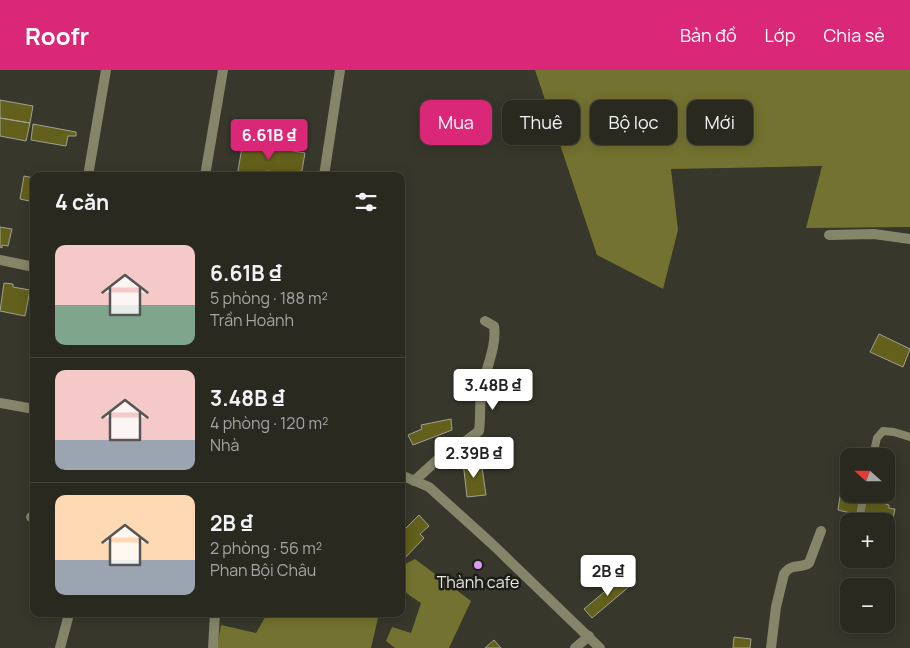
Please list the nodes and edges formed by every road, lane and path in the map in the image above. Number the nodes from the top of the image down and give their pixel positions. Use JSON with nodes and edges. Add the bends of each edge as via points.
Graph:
{"nodes":[{"id":1,"x":106,"y":70,"type":"edge"},
{"id":2,"x":223,"y":70,"type":"edge"},
{"id":3,"x":340,"y":70,"type":"edge"},
{"id":4,"x":89,"y":172,"type":"edge"},
{"id":5,"x":206,"y":172,"type":"edge"},
{"id":6,"x":325,"y":172,"type":"edge"},
{"id":7,"x":829,"y":235,"type":"dead end"},
{"id":8,"x":910,"y":239,"type":"edge"},
{"id":9,"x":0,"y":260,"type":"edge"},
{"id":10,"x":30,"y":266,"type":"edge"},
{"id":11,"x":485,"y":321,"type":"dead end"},
{"id":12,"x":0,"y":402,"type":"edge"},
{"id":13,"x":30,"y":408,"type":"edge"},
{"id":14,"x":910,"y":437,"type":"edge"},
{"id":15,"x":875,"y":448,"type":"edge"},
{"id":16,"x":405,"y":477,"type":"edge"},
{"id":17,"x":414,"y":481,"type":"junction"},
{"id":18,"x":821,"y":531,"type":"dead end"},
{"id":19,"x":68,"y":617,"type":"edge"},
{"id":20,"x":215,"y":617,"type":"edge"},
{"id":21,"x":589,"y":636,"type":"junction"},
{"id":22,"x":60,"y":648,"type":"edge"},
{"id":23,"x":213,"y":648,"type":"edge"},
{"id":24,"x":575,"y":648,"type":"edge"},
{"id":25,"x":600,"y":648,"type":"edge"},
{"id":26,"x":771,"y":648,"type":"edge"}],
"edges":[{"from":1,"to":4,"type":"street"},
{"from":2,"to":5,"type":"street"},
{"from":3,"to":6,"type":"street"},
{"from":7,"to":8,"type":"street","via":[[874,234]]},
{"from":9,"to":10,"type":"street"},
{"from":11,"to":17,"type":"street","via":[[494,326],[495,332],[482,388],[479,431],[446,452]]},
{"from":12,"to":13,"type":"street"},
{"from":14,"to":15,"type":"lane","via":[[883,432],[877,438]]},
{"from":16,"to":17,"type":"street"},
{"from":17,"to":21,"type":"street","via":[[429,488]]},
{"from":18,"to":26,"type":"street","via":[[809,563],[793,566],[784,574]]},
{"from":19,"to":22,"type":"street"},
{"from":20,"to":23,"type":"street"},
{"from":21,"to":24,"type":"street"},
{"from":21,"to":25,"type":"street"}]}
